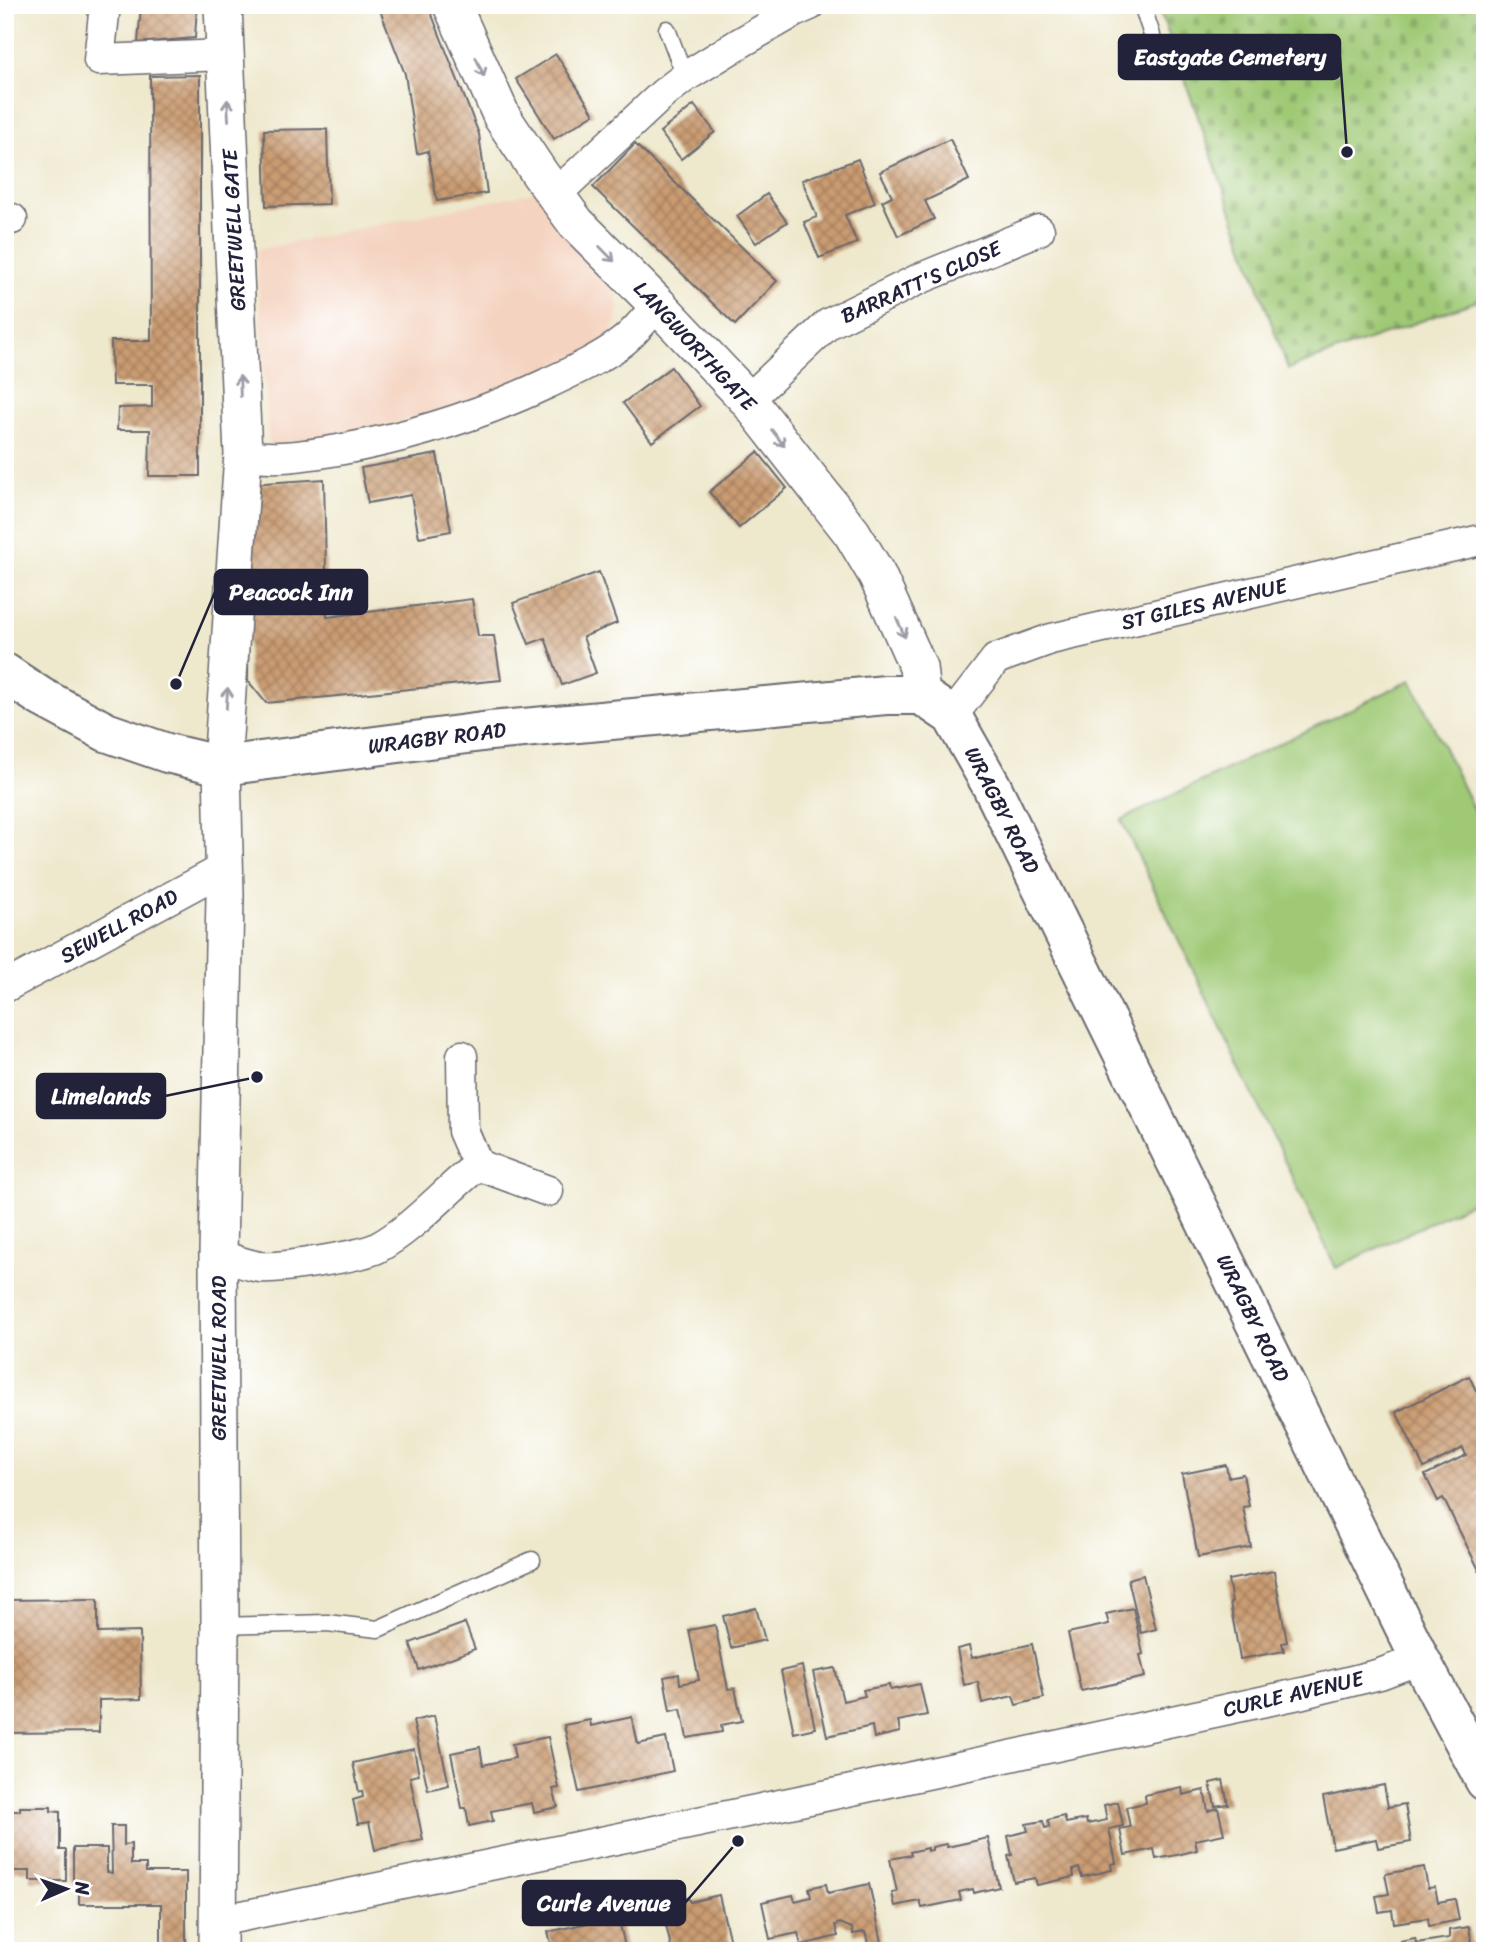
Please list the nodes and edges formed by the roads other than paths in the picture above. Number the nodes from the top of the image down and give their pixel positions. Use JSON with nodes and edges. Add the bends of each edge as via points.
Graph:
{"nodes":[{"id":1,"x":105,"y":5,"type":"edge"},
{"id":2,"x":223,"y":5,"type":"edge"},
{"id":3,"x":452,"y":5,"type":"edge"},
{"id":4,"x":810,"y":5,"type":"edge"},
{"id":5,"x":1142,"y":5,"type":"edge"},
{"id":6,"x":667,"y":29,"type":"dead end"},
{"id":7,"x":1153,"y":35,"type":"dead end"},
{"id":8,"x":225,"y":55,"type":"junction"},
{"id":9,"x":685,"y":77,"type":"junction"},
{"id":10,"x":555,"y":195,"type":"junction"},
{"id":11,"x":1039,"y":230,"type":"dead end"},
{"id":12,"x":658,"y":305,"type":"junction"},
{"id":13,"x":748,"y":400,"type":"junction"},
{"id":14,"x":243,"y":454,"type":"junction"},
{"id":15,"x":1485,"y":539,"type":"edge"},
{"id":16,"x":5,"y":673,"type":"edge"},
{"id":17,"x":921,"y":695,"type":"junction"},
{"id":18,"x":952,"y":716,"type":"junction"},
{"id":19,"x":222,"y":766,"type":"junction"},
{"id":20,"x":225,"y":858,"type":"junction"},
{"id":21,"x":5,"y":987,"type":"edge"},
{"id":22,"x":462,"y":1056,"type":"dead end"},
{"id":23,"x":478,"y":1165,"type":"junction"},
{"id":24,"x":548,"y":1191,"type":"dead end"},
{"id":25,"x":218,"y":1255,"type":"junction"},
{"id":26,"x":532,"y":1560,"type":"dead end"},
{"id":27,"x":220,"y":1626,"type":"junction"},
{"id":28,"x":1420,"y":1658,"type":"junction"},
{"id":29,"x":1485,"y":1781,"type":"edge"},
{"id":30,"x":218,"y":1936,"type":"edge"}],
"edges":[{"from":1,"to":8,"type":"street","via":[[99,60]]},
{"from":2,"to":8,"type":"street","name":"GREETWELL GATE"},
{"from":3,"to":10,"type":"street","name":"LANGWORTHGATE","one_way":true,"via":[[502,117]]},
{"from":4,"to":9,"type":"street"},
{"from":5,"to":7,"type":"lane"},
{"from":6,"to":9,"type":"lane"},
{"from":14,"to":8,"type":"street","name":"GREETWELL GATE","one_way":true},
{"from":9,"to":10,"type":"street"},
{"from":10,"to":12,"type":"street","name":"LANGWORTHGATE","one_way":true,"via":[[576,223]]},
{"from":11,"to":13,"type":"street","name":"BARRATT'S CLOSE","via":[[919,279],[828,324]]},
{"from":12,"to":13,"type":"street","name":"LANGWORTHGATE"},
{"from":12,"to":14,"type":"street","via":[[623,342],[567,374],[479,413],[359,446],[276,458]]},
{"from":13,"to":17,"type":"street","name":"LANGWORTHGATE","one_way":true,"via":[[871,564],[918,667]]},
{"from":19,"to":14,"type":"street","name":"GREETWELL GATE","one_way":true},
{"from":15,"to":18,"type":"street","name":"ST GILES AVENUE","via":[[1051,639],[996,659]]},
{"from":16,"to":19,"type":"main road","name":"WRAGBY ROAD","via":[[106,732]]},
{"from":17,"to":18,"type":"main road","name":"WRAGBY ROAD"},
{"from":17,"to":19,"type":"main road","name":"WRAGBY ROAD","via":[[490,731]]},
{"from":18,"to":28,"type":"main road","name":"WRAGBY ROAD","via":[[991,785]]},
{"from":19,"to":20,"type":"street","name":"GREETWELL ROAD"},
{"from":20,"to":21,"type":"street","name":"SEWELL ROAD","via":[[223,869]]},
{"from":20,"to":25,"type":"street","name":"GREETWELL ROAD"},
{"from":22,"to":23,"type":"street","via":[[463,1131]]},
{"from":23,"to":24,"type":"street"},
{"from":23,"to":25,"type":"street","via":[[418,1219],[376,1249],[317,1262],[262,1267]]},
{"from":25,"to":27,"type":"street","name":"GREETWELL ROAD"},
{"from":26,"to":27,"type":"lane","via":[[378,1629],[327,1623]]},
{"from":27,"to":30,"type":"street","name":"GREETWELL ROAD"},
{"from":28,"to":29,"type":"main road","name":"WRAGBY ROAD"},
{"from":28,"to":30,"type":"street","name":"CURLE AVENUE","via":[[1380,1674],[1289,1696],[824,1796]]}]}
